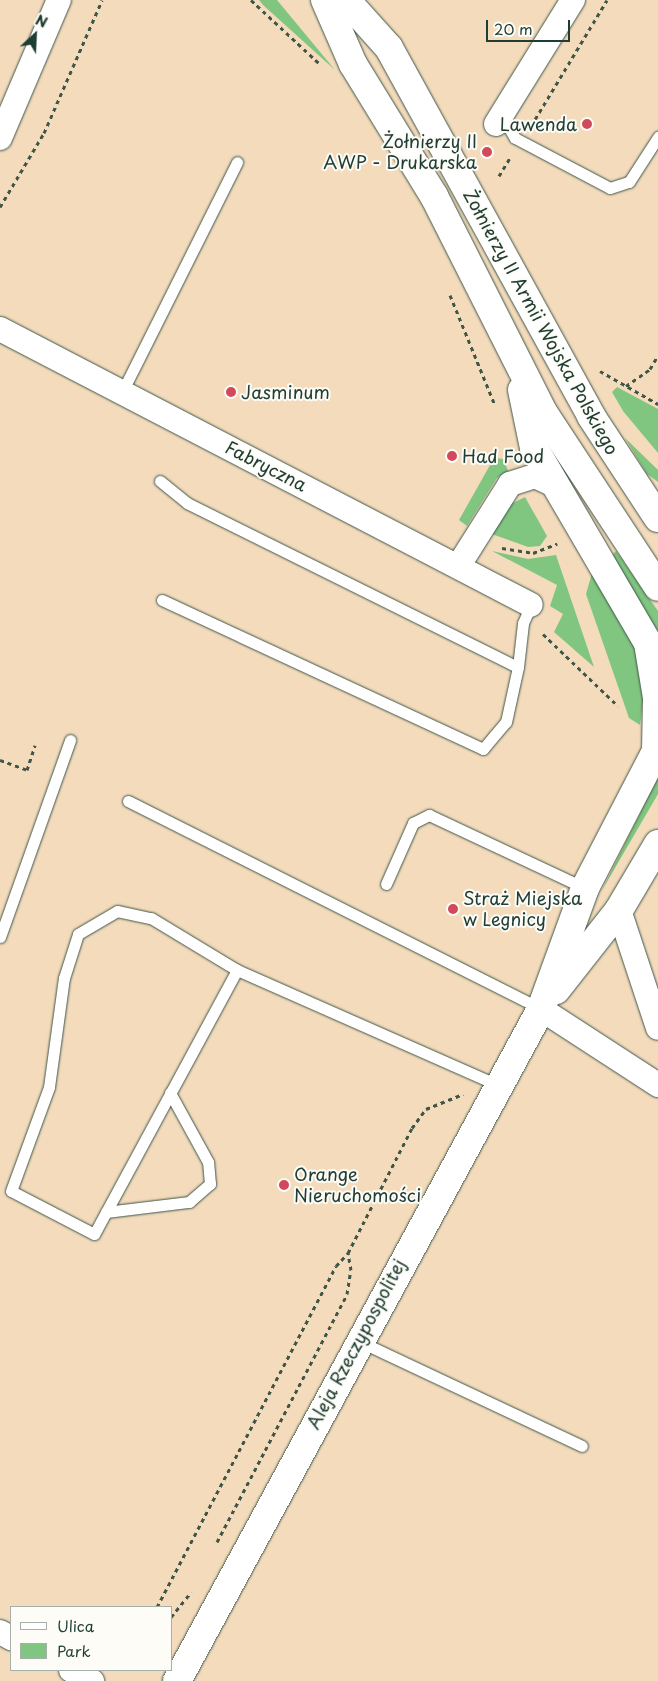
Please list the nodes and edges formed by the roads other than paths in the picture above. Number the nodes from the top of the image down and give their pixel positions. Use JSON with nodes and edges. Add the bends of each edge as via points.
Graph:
{"nodes":[{"id":1,"x":60,"y":0,"type":"edge"},
{"id":2,"x":325,"y":0,"type":"edge"},
{"id":3,"x":346,"y":0,"type":"edge"},
{"id":4,"x":574,"y":0,"type":"edge"},
{"id":5,"x":499,"y":120,"type":"joint"},
{"id":6,"x":658,"y":137,"type":"edge"},
{"id":7,"x":0,"y":138,"type":"edge"},
{"id":8,"x":238,"y":162,"type":"dead end"},
{"id":9,"x":0,"y":328,"type":"edge"},
{"id":10,"x":516,"y":361,"type":"junction"},
{"id":11,"x":122,"y":392,"type":"junction"},
{"id":12,"x":160,"y":481,"type":"dead end"},
{"id":13,"x":554,"y":485,"type":"junction"},
{"id":14,"x":657,"y":516,"type":"edge"},
{"id":15,"x":459,"y":565,"type":"junction"},
{"id":16,"x":658,"y":587,"type":"edge"},
{"id":17,"x":162,"y":600,"type":"dead end"},
{"id":18,"x":527,"y":614,"type":"joint"},
{"id":19,"x":518,"y":667,"type":"junction"},
{"id":20,"x":70,"y":740,"type":"dead end"},
{"id":21,"x":657,"y":749,"type":"edge"},
{"id":22,"x":128,"y":800,"type":"dead end"},
{"id":23,"x":658,"y":844,"type":"edge"},
{"id":24,"x":386,"y":884,"type":"dead end"},
{"id":25,"x":585,"y":888,"type":"junction"},
{"id":26,"x":619,"y":910,"type":"junction"},
{"id":27,"x":0,"y":937,"type":"edge"},
{"id":28,"x":237,"y":970,"type":"junction"},
{"id":29,"x":541,"y":1008,"type":"junction"},
{"id":30,"x":657,"y":1022,"type":"edge"},
{"id":31,"x":498,"y":1085,"type":"junction"},
{"id":32,"x":658,"y":1085,"type":"edge"},
{"id":33,"x":170,"y":1093,"type":"junction"},
{"id":34,"x":106,"y":1212,"type":"junction"},
{"id":35,"x":357,"y":1340,"type":"junction"},
{"id":36,"x":582,"y":1446,"type":"dead end"},
{"id":37,"x":73,"y":1671,"type":"edge"},
{"id":38,"x":92,"y":1681,"type":"edge"},
{"id":39,"x":177,"y":1681,"type":"edge"}],
"edges":[{"from":1,"to":7,"type":"street"},
{"from":2,"to":10,"type":"street","name":"Żołnierzy II Armii Wojska Polskiego","via":[[353,64],[434,196]]},
{"from":3,"to":14,"type":"street","name":"Żołnierzy II Armii Wojska Polskiego","via":[[389,48],[590,416]]},
{"from":4,"to":5,"type":"street"},
{"from":5,"to":6,"type":"lane","via":[[522,141],[610,188],[628,182]]},
{"from":8,"to":11,"type":"lane"},
{"from":9,"to":11,"type":"street","name":"Fabryczna"},
{"from":10,"to":13,"type":"street","via":[[534,448]]},
{"from":10,"to":16,"type":"street","name":"Żołnierzy II Armii Wojska Polskiego","via":[[562,443]]},
{"from":11,"to":15,"type":"street","name":"Fabryczna"},
{"from":12,"to":19,"type":"lane","via":[[187,502]]},
{"from":13,"to":15,"type":"street","via":[[536,476],[510,484]]},
{"from":13,"to":21,"type":"street","via":[[640,623],[654,664]]},
{"from":15,"to":18,"type":"street","name":"Fabryczna"},
{"from":17,"to":19,"type":"lane","via":[[483,749],[506,722]]},
{"from":18,"to":19,"type":"lane"},
{"from":20,"to":27,"type":"lane"},
{"from":21,"to":25,"type":"street","name":"Aleja Rzeczypospolitej"},
{"from":22,"to":29,"type":"lane"},
{"from":23,"to":26,"type":"street","name":"Aleja Rzeczypospolitej"},
{"from":24,"to":25,"type":"lane","via":[[413,823],[429,815]]},
{"from":25,"to":29,"type":"street","name":"Aleja Rzeczypospolitej"},
{"from":26,"to":29,"type":"street","name":"Aleja Rzeczypospolitej"},
{"from":26,"to":30,"type":"street"},
{"from":28,"to":31,"type":"lane"},
{"from":28,"to":33,"type":"lane"},
{"from":28,"to":34,"type":"lane","via":[[151,918],[118,911],[78,934],[64,978],[48,1087],[11,1191],[94,1234]]},
{"from":29,"to":31,"type":"street","name":"Aleja Rzeczypospolitej"},
{"from":29,"to":32,"type":"street"},
{"from":31,"to":35,"type":"street","name":"Aleja Rzeczypospolitej"},
{"from":33,"to":34,"type":"lane"},
{"from":33,"to":34,"type":"lane","via":[[208,1162],[210,1184],[189,1202]]},
{"from":35,"to":36,"type":"lane"},
{"from":35,"to":39,"type":"street","name":"Aleja Rzeczypospolitej"},
{"from":37,"to":38,"type":"street"}]}
